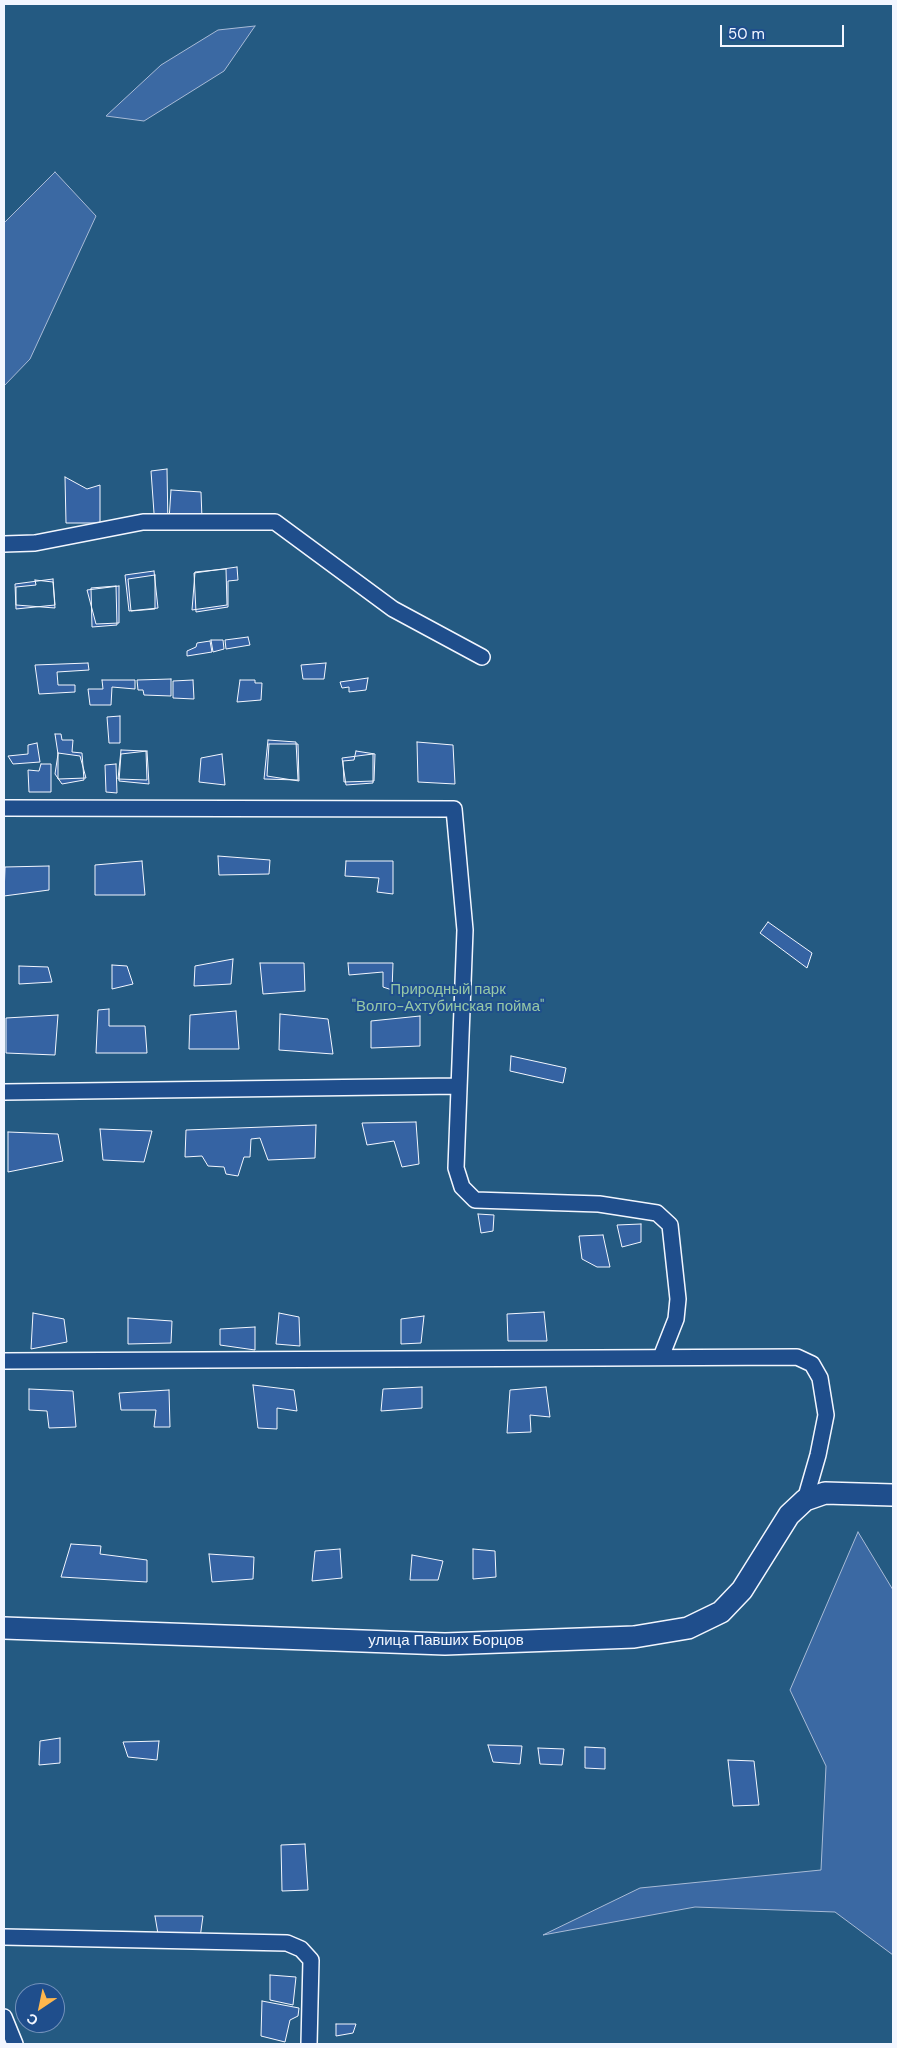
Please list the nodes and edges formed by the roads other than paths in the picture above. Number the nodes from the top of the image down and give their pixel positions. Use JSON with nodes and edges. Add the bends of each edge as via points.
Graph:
{"nodes":[{"id":1,"x":4,"y":544,"type":"edge"},
{"id":2,"x":482,"y":657,"type":"dead end"},
{"id":3,"x":4,"y":808,"type":"edge"},
{"id":4,"x":457,"y":1086,"type":"junction"},
{"id":5,"x":4,"y":1092,"type":"edge"},
{"id":6,"x":661,"y":1357,"type":"junction"},
{"id":7,"x":4,"y":1361,"type":"edge"},
{"id":8,"x":893,"y":1495,"type":"edge"},
{"id":9,"x":805,"y":1500,"type":"junction"},
{"id":10,"x":4,"y":1628,"type":"edge"},
{"id":11,"x":4,"y":1937,"type":"edge"},
{"id":12,"x":4,"y":2017,"type":"edge"},
{"id":13,"x":15,"y":2044,"type":"edge"},
{"id":14,"x":310,"y":2044,"type":"edge"}],
"edges":[{"from":1,"to":2,"type":"street","via":[[35,543],[143,522],[275,522],[393,609]]},
{"from":3,"to":4,"type":"street","via":[[454,809],[465,930]]},
{"from":4,"to":5,"type":"street"},
{"from":4,"to":6,"type":"street","via":[[456,1168],[462,1187],[475,1200],[599,1204],[657,1213],[670,1226],[678,1299],[676,1319]]},
{"from":6,"to":7,"type":"street"},
{"from":6,"to":9,"type":"street","via":[[798,1357],[812,1364],[820,1378],[826,1416]]},
{"from":8,"to":9,"type":"street","name":"улица Павших Борцов","via":[[825,1493]]},
{"from":9,"to":10,"type":"street","name":"улица Павших Борцов","via":[[789,1514],[742,1590],[721,1612],[688,1628],[634,1637],[446,1644]]},
{"from":11,"to":14,"type":"street","via":[[287,1943],[301,1949],[311,1960]]},
{"from":12,"to":13,"type":"street"}]}
